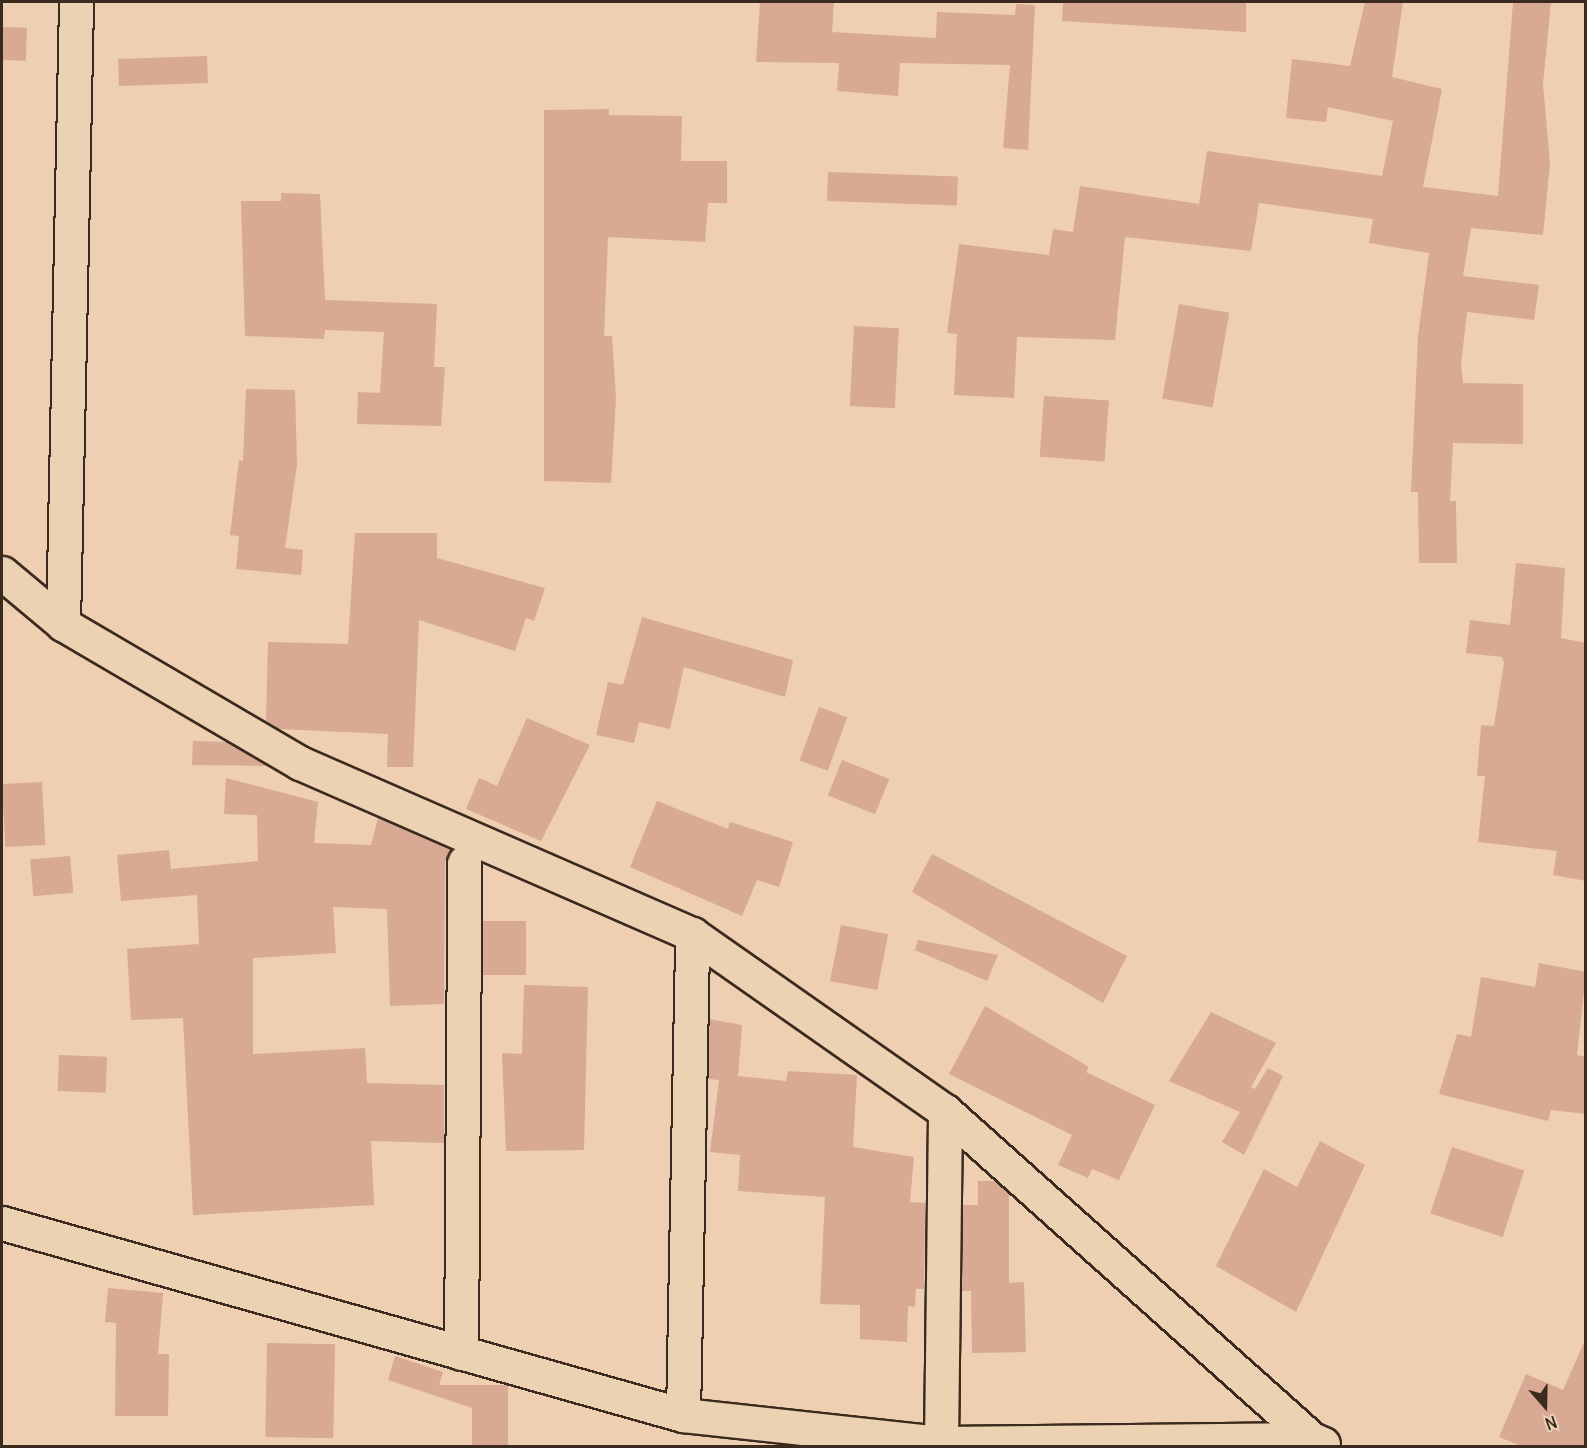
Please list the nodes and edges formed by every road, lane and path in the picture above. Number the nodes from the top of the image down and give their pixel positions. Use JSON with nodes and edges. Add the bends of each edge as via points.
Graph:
{"nodes":[{"id":1,"x":76,"y":2,"type":"edge"},
{"id":2,"x":2,"y":573,"type":"edge"},
{"id":3,"x":63,"y":624,"type":"junction"},
{"id":4,"x":464,"y":862,"type":"dead end"},
{"id":5,"x":692,"y":934,"type":"junction"},
{"id":6,"x":945,"y":1111,"type":"junction"},
{"id":7,"x":2,"y":1223,"type":"edge"},
{"id":8,"x":461,"y":1353,"type":"junction"},
{"id":9,"x":684,"y":1415,"type":"junction"},
{"id":10,"x":941,"y":1443,"type":"junction"},
{"id":11,"x":1321,"y":1443,"type":"edge"}],
"edges":[{"from":1,"to":3,"type":"street"},
{"from":2,"to":3,"type":"street"},
{"from":3,"to":5,"type":"street","via":[[300,763]]},
{"from":4,"to":8,"type":"street"},
{"from":5,"to":6,"type":"street"},
{"from":5,"to":9,"type":"street"},
{"from":6,"to":10,"type":"street"},
{"from":6,"to":11,"type":"street"},
{"from":7,"to":8,"type":"street"},
{"from":8,"to":9,"type":"street"},
{"from":9,"to":10,"type":"street"},
{"from":10,"to":11,"type":"street"}]}
